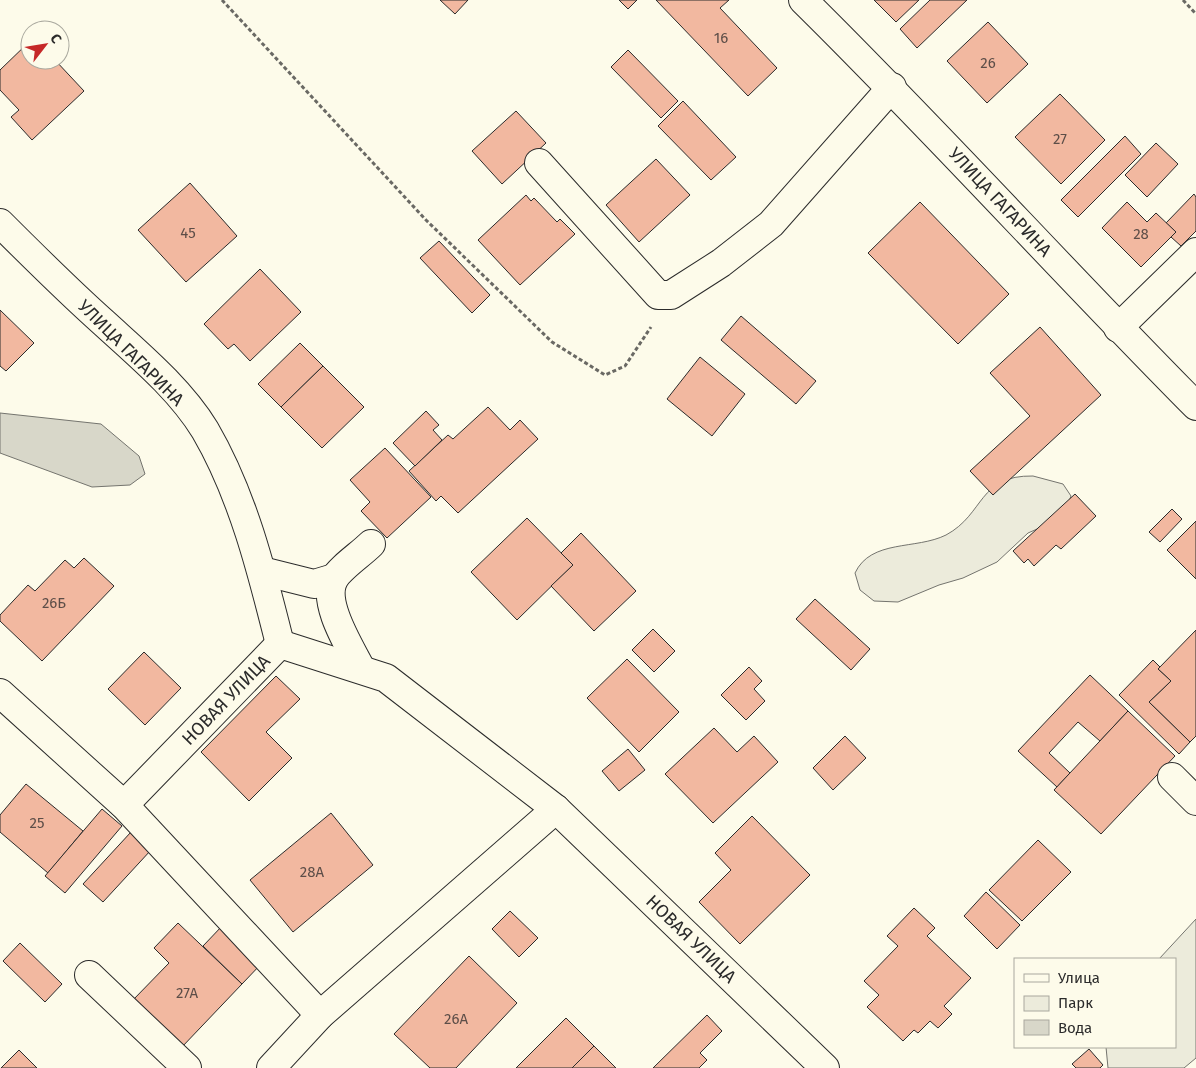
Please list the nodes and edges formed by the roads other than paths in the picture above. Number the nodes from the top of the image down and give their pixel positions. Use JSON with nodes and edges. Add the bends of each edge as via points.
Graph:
{"nodes":[{"id":1,"x":803,"y":0,"type":"edge"},
{"id":2,"x":892,"y":87,"type":"junction"},
{"id":3,"x":539,"y":163,"type":"dead end"},
{"id":4,"x":0,"y":223,"type":"edge"},
{"id":5,"x":1196,"y":252,"type":"edge"},
{"id":6,"x":1118,"y":328,"type":"junction"},
{"id":7,"x":1196,"y":406,"type":"edge"},
{"id":8,"x":371,"y":544,"type":"dead end"},
{"id":9,"x":262,"y":571,"type":"junction"},
{"id":10,"x":334,"y":578,"type":"junction"},
{"id":11,"x":280,"y":644,"type":"junction"},
{"id":12,"x":361,"y":669,"type":"junction"},
{"id":13,"x":0,"y":693,"type":"edge"},
{"id":14,"x":1172,"y":777,"type":"dead end"},
{"id":15,"x":1196,"y":801,"type":"edge"},
{"id":16,"x":124,"y":805,"type":"junction"},
{"id":17,"x":556,"y":809,"type":"junction"},
{"id":18,"x":89,"y":975,"type":"dead end"},
{"id":19,"x":320,"y":1015,"type":"junction"},
{"id":20,"x":187,"y":1068,"type":"edge"},
{"id":21,"x":270,"y":1068,"type":"edge"},
{"id":22,"x":825,"y":1068,"type":"edge"}],
"edges":[{"from":1,"to":2,"type":"street","name":"УЛИЦА ГАГАРИНА"},
{"from":2,"to":3,"type":"street","via":[[770,224],[721,263],[671,295],[658,295]]},
{"from":2,"to":6,"type":"street","name":"УЛИЦА ГАГАРИНА"},
{"from":4,"to":9,"type":"street","name":"УЛИЦА ГАГАРИНА","via":[[171,388],[204,428],[222,461]]},
{"from":5,"to":6,"type":"street"},
{"from":6,"to":7,"type":"street","name":"УЛИЦА ГАГАРИНА"},
{"from":8,"to":10,"type":"street"},
{"from":9,"to":10,"type":"street","via":[[314,584]]},
{"from":9,"to":11,"type":"street","name":"УЛИЦА ГАГАРИНА"},
{"from":10,"to":12,"type":"street","via":[[330,592],[334,614]]},
{"from":11,"to":12,"type":"street","name":"НОВАЯ УЛИЦА"},
{"from":11,"to":16,"type":"street","name":"НОВАЯ УЛИЦА"},
{"from":12,"to":17,"type":"street","name":"НОВАЯ УЛИЦА","via":[[386,678]]},
{"from":13,"to":16,"type":"street"},
{"from":14,"to":15,"type":"street"},
{"from":16,"to":19,"type":"street"},
{"from":17,"to":19,"type":"street"},
{"from":17,"to":22,"type":"street","name":"НОВАЯ УЛИЦА"},
{"from":18,"to":20,"type":"street"},
{"from":19,"to":21,"type":"street"}]}
